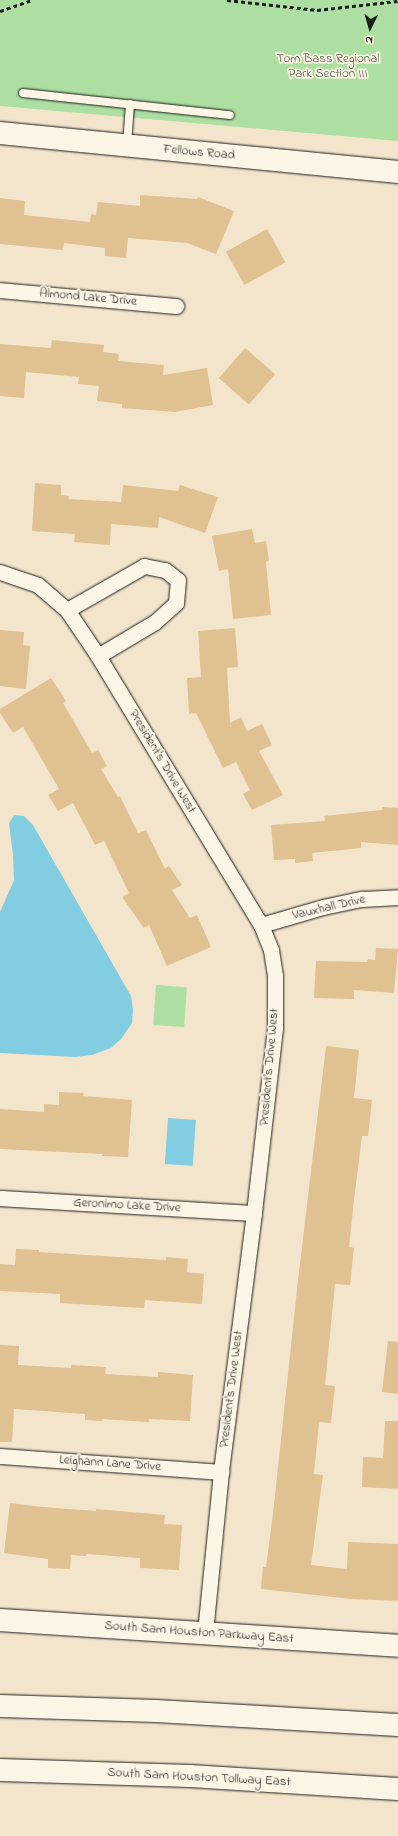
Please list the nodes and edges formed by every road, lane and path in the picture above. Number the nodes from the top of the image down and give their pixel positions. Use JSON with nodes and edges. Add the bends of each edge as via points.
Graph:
{"nodes":[{"id":1,"x":32,"y":0,"type":"edge"},
{"id":2,"x":227,"y":0,"type":"edge"},
{"id":3,"x":398,"y":1,"type":"edge"},
{"id":4,"x":0,"y":11,"type":"edge"},
{"id":5,"x":23,"y":93,"type":"dead end"},
{"id":6,"x":130,"y":104,"type":"junction"},
{"id":7,"x":230,"y":115,"type":"dead end"},
{"id":8,"x":0,"y":133,"type":"edge"},
{"id":9,"x":127,"y":146,"type":"junction"},
{"id":10,"x":398,"y":172,"type":"edge"},
{"id":11,"x":0,"y":290,"type":"edge"},
{"id":12,"x":176,"y":306,"type":"dead end"},
{"id":13,"x":0,"y":572,"type":"edge"},
{"id":14,"x":67,"y":610,"type":"junction"},
{"id":15,"x":98,"y":656,"type":"junction"},
{"id":16,"x":398,"y":897,"type":"edge"},
{"id":17,"x":261,"y":925,"type":"junction"},
{"id":18,"x":0,"y":1198,"type":"edge"},
{"id":19,"x":254,"y":1213,"type":"junction"},
{"id":20,"x":0,"y":1456,"type":"edge"},
{"id":21,"x":221,"y":1472,"type":"junction"},
{"id":22,"x":0,"y":1620,"type":"edge"},
{"id":23,"x":205,"y":1633,"type":"junction"},
{"id":24,"x":398,"y":1646,"type":"edge"},
{"id":25,"x":0,"y":1706,"type":"edge"},
{"id":26,"x":398,"y":1725,"type":"edge"},
{"id":27,"x":0,"y":1770,"type":"edge"},
{"id":28,"x":398,"y":1789,"type":"edge"}],
"edges":[{"from":1,"to":4,"type":"path"},
{"from":2,"to":3,"type":"path","via":[[317,10]]},
{"from":5,"to":6,"type":"lane"},
{"from":6,"to":7,"type":"lane"},
{"from":6,"to":9,"type":"lane"},
{"from":8,"to":9,"type":"main road","name":"Fellows Road"},
{"from":9,"to":10,"type":"main road","name":"Fellows Road"},
{"from":11,"to":12,"type":"street","name":"Almond Lake Drive"},
{"from":13,"to":14,"type":"street","name":"President's Drive West","via":[[38,585]]},
{"from":14,"to":15,"type":"street","name":"President's Drive West"},
{"from":14,"to":15,"type":"street","via":[[144,566],[165,570],[178,580],[176,602],[154,622]]},
{"from":15,"to":17,"type":"street","name":"President's Drive West"},
{"from":16,"to":17,"type":"street","name":"Vauxhall Drive","via":[[354,900]]},
{"from":17,"to":19,"type":"street","name":"President's Drive West","via":[[271,950],[276,976],[276,1028]]},
{"from":18,"to":19,"type":"street","name":"Geronimo Lake Drive"},
{"from":19,"to":21,"type":"street","name":"President's Drive West"},
{"from":20,"to":21,"type":"street","name":"Leighann Lane Drive"},
{"from":21,"to":23,"type":"street","name":"President's Drive West"},
{"from":22,"to":23,"type":"main road","name":"South Sam Houston Parkway East"},
{"from":23,"to":24,"type":"main road","name":"South Sam Houston Parkway East"},
{"from":25,"to":26,"type":"main road","via":[[156,1711]]},
{"from":27,"to":28,"type":"main road","name":"South Sam Houston Tollway East","via":[[182,1776]]}]}
